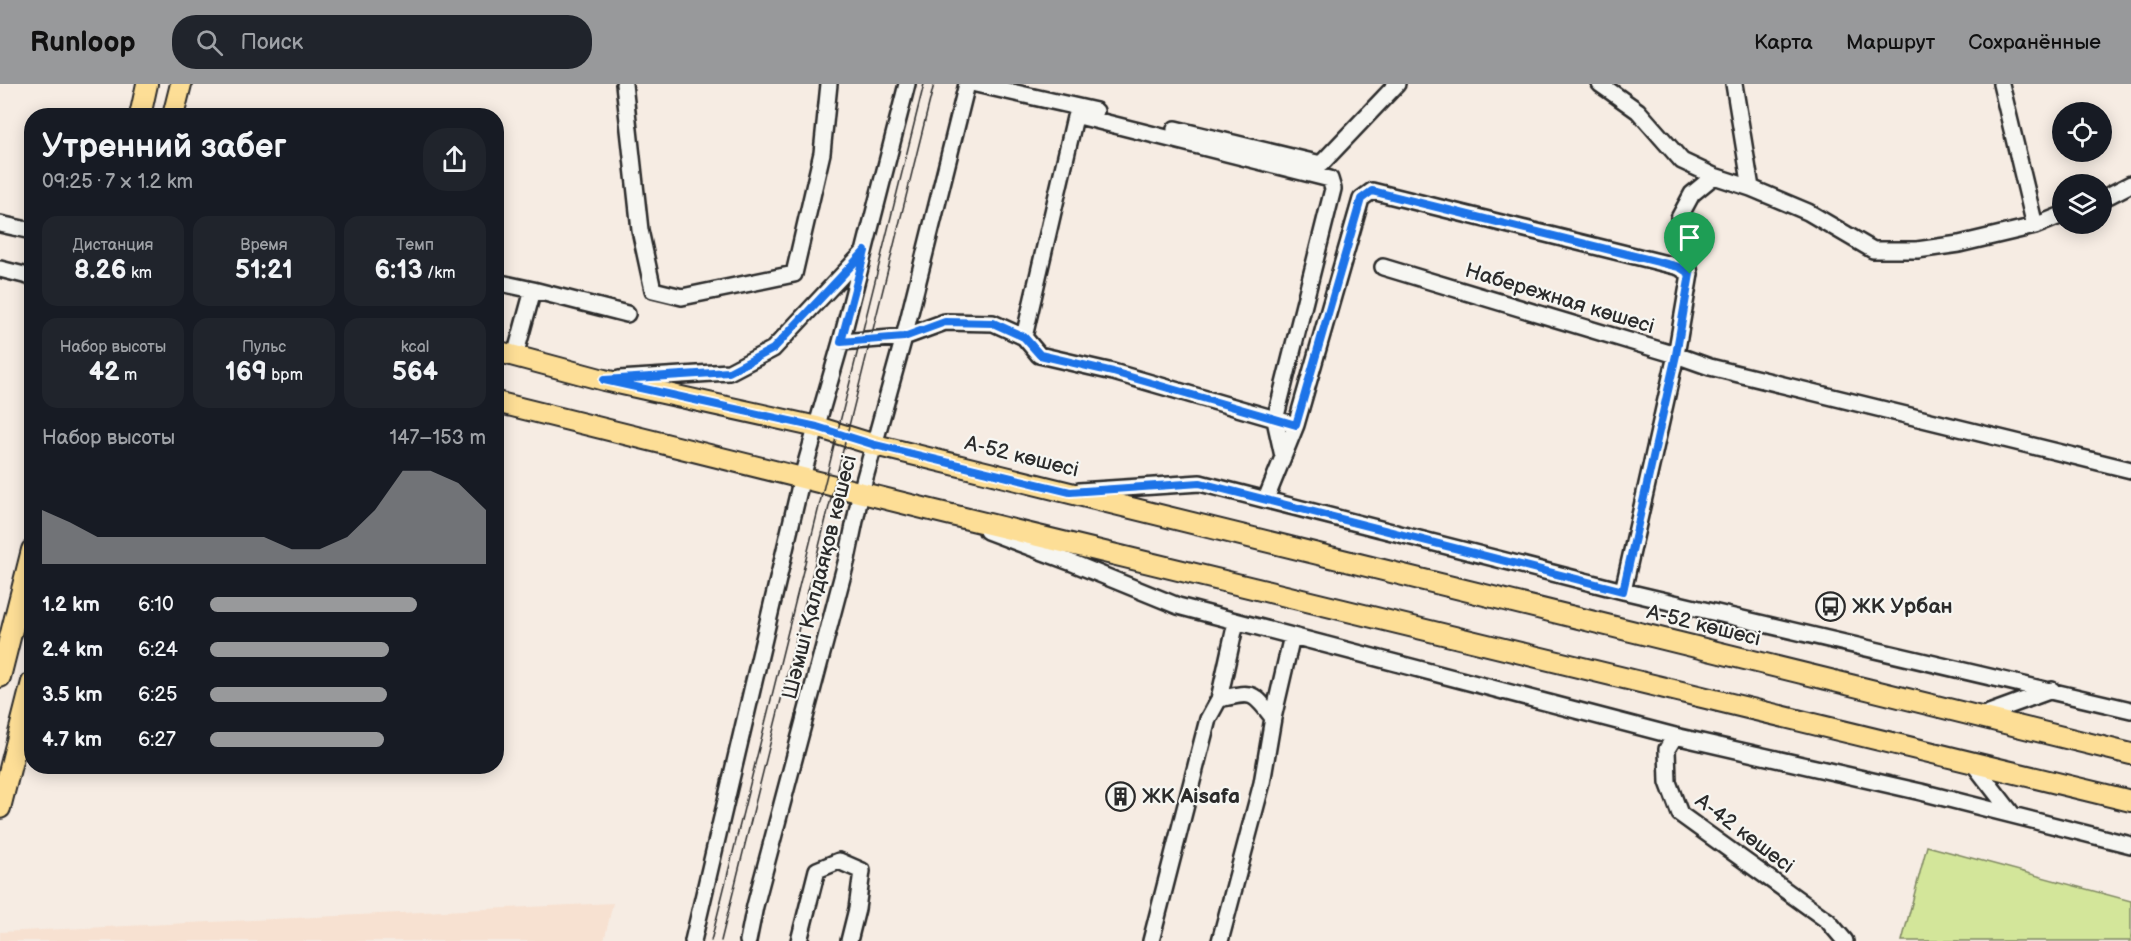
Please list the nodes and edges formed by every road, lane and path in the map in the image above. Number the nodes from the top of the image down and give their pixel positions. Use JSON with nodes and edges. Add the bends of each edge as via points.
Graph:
{"nodes":[{"id":1,"x":147,"y":84,"type":"edge"},
{"id":2,"x":181,"y":84,"type":"edge"},
{"id":3,"x":624,"y":84,"type":"edge"},
{"id":4,"x":829,"y":84,"type":"edge"},
{"id":5,"x":906,"y":84,"type":"edge"},
{"id":6,"x":967,"y":84,"type":"edge"},
{"id":7,"x":976,"y":84,"type":"edge"},
{"id":8,"x":1397,"y":84,"type":"edge"},
{"id":9,"x":1600,"y":84,"type":"edge"},
{"id":10,"x":1734,"y":84,"type":"edge"},
{"id":11,"x":2001,"y":84,"type":"edge"},
{"id":12,"x":142,"y":108,"type":"edge"},
{"id":13,"x":175,"y":108,"type":"edge"},
{"id":14,"x":1714,"y":176,"type":"junction"},
{"id":15,"x":2131,"y":184,"type":"edge"},
{"id":16,"x":1751,"y":188,"type":"junction"},
{"id":17,"x":2112,"y":194,"type":"edge"},
{"id":18,"x":2052,"y":219,"type":"edge"},
{"id":19,"x":0,"y":224,"type":"edge"},
{"id":20,"x":2035,"y":226,"type":"junction"},
{"id":21,"x":24,"y":229,"type":"edge"},
{"id":22,"x":865,"y":251,"type":"junction"},
{"id":23,"x":1383,"y":267,"type":"dead end"},
{"id":24,"x":0,"y":269,"type":"edge"},
{"id":25,"x":1690,"y":274,"type":"junction"},
{"id":26,"x":24,"y":275,"type":"edge"},
{"id":27,"x":504,"y":284,"type":"edge"},
{"id":28,"x":532,"y":290,"type":"junction"},
{"id":29,"x":627,"y":314,"type":"dead end"},
{"id":30,"x":904,"y":337,"type":"junction"},
{"id":31,"x":1024,"y":337,"type":"junction"},
{"id":32,"x":841,"y":342,"type":"junction"},
{"id":33,"x":506,"y":354,"type":"edge"},
{"id":34,"x":1676,"y":355,"type":"junction"},
{"id":35,"x":604,"y":380,"type":"junction"},
{"id":36,"x":504,"y":404,"type":"edge"},
{"id":37,"x":1275,"y":420,"type":"junction"},
{"id":38,"x":1296,"y":425,"type":"junction"},
{"id":39,"x":817,"y":427,"type":"junction"},
{"id":40,"x":875,"y":445,"type":"junction"},
{"id":41,"x":1283,"y":456,"type":"junction"},
{"id":42,"x":2131,"y":470,"type":"edge"},
{"id":43,"x":802,"y":477,"type":"junction"},
{"id":44,"x":861,"y":492,"type":"junction"},
{"id":45,"x":1070,"y":492,"type":"junction"},
{"id":46,"x":1266,"y":499,"type":"junction"},
{"id":47,"x":931,"y":510,"type":"junction"},
{"id":48,"x":24,"y":582,"type":"edge"},
{"id":49,"x":1623,"y":591,"type":"junction"},
{"id":50,"x":1236,"y":622,"type":"junction"},
{"id":51,"x":1292,"y":636,"type":"junction"},
{"id":52,"x":0,"y":677,"type":"edge"},
{"id":53,"x":2052,"y":690,"type":"junction"},
{"id":54,"x":1219,"y":699,"type":"junction"},
{"id":55,"x":2131,"y":710,"type":"edge"},
{"id":56,"x":24,"y":714,"type":"edge"},
{"id":57,"x":1273,"y":718,"type":"junction"},
{"id":58,"x":1978,"y":718,"type":"junction"},
{"id":59,"x":1675,"y":736,"type":"junction"},
{"id":60,"x":2131,"y":754,"type":"edge"},
{"id":61,"x":1972,"y":762,"type":"junction"},
{"id":62,"x":2131,"y":801,"type":"edge"},
{"id":63,"x":0,"y":808,"type":"edge"},
{"id":64,"x":2013,"y":815,"type":"junction"},
{"id":65,"x":2131,"y":845,"type":"edge"},
{"id":66,"x":693,"y":941,"type":"edge"},
{"id":67,"x":748,"y":941,"type":"edge"},
{"id":68,"x":799,"y":941,"type":"edge"},
{"id":69,"x":849,"y":941,"type":"edge"},
{"id":70,"x":1151,"y":941,"type":"edge"},
{"id":71,"x":1220,"y":941,"type":"edge"},
{"id":72,"x":1845,"y":941,"type":"edge"}],
"edges":[{"from":1,"to":12,"type":"main road"},
{"from":2,"to":13,"type":"main road"},
{"from":3,"to":4,"type":"street","via":[[640,230],[653,290],[682,297],[794,274],[822,153]]},
{"from":5,"to":22,"type":"street","name":"Шәмші Қалдаяқов көшесі"},
{"from":6,"to":30,"type":"street","name":"Шәмші Қалдаяқов көшесі"},
{"from":7,"to":8,"type":"street","via":[[1322,164]]},
{"from":9,"to":14,"type":"street","via":[[1638,111],[1682,161]]},
{"from":10,"to":16,"type":"street"},
{"from":11,"to":20,"type":"street"},
{"from":14,"to":16,"type":"street"},
{"from":14,"to":25,"type":"street","name":"Набережная көшесі","via":[[1692,194],[1679,218]]},
{"from":15,"to":17,"type":"street"},
{"from":16,"to":20,"type":"street","via":[[1808,212],[1873,250],[1959,244]]},
{"from":18,"to":20,"type":"street"},
{"from":19,"to":21,"type":"street"},
{"from":22,"to":32,"type":"street","name":"Шәмші Қалдаяқов көшесі"},
{"from":22,"to":35,"type":"street","via":[[773,349],[729,372]]},
{"from":23,"to":34,"type":"street","name":"Набережная көшесі"},
{"from":24,"to":26,"type":"street"},
{"from":25,"to":34,"type":"street","name":"Набережная көшесі"},
{"from":25,"to":38,"type":"street","via":[[1679,267],[1372,191],[1361,199]]},
{"from":27,"to":28,"type":"street"},
{"from":28,"to":29,"type":"street"},
{"from":28,"to":33,"type":"street"},
{"from":30,"to":31,"type":"street","via":[[945,322],[993,323]]},
{"from":30,"to":32,"type":"street"},
{"from":30,"to":40,"type":"street","name":"Шәмші Қалдаяқов көшесі"},
{"from":31,"to":37,"type":"street","via":[[1040,355],[1113,372]]},
{"from":31,"to":37,"type":"street","via":[[1075,117],[1330,179],[1333,189]]},
{"from":32,"to":39,"type":"street","name":"Шәмші Қалдаяқов көшесі"},
{"from":33,"to":35,"type":"main road","name":"А-52 көшесі"},
{"from":34,"to":42,"type":"street","via":[[1710,367]]},
{"from":34,"to":49,"type":"street"},
{"from":35,"to":39,"type":"main road","name":"А-52 көшесі"},
{"from":36,"to":43,"type":"main road"},
{"from":37,"to":38,"type":"street"},
{"from":37,"to":41,"type":"street"},
{"from":38,"to":41,"type":"street"},
{"from":39,"to":40,"type":"main road","name":"А-52 көшесі"},
{"from":39,"to":43,"type":"street","name":"Шәмші Қалдаяқов көшесі"},
{"from":40,"to":44,"type":"street","name":"Шәмші Қалдаяқов көшесі"},
{"from":40,"to":45,"type":"main road","name":"А-52 көшесі"},
{"from":41,"to":46,"type":"street"},
{"from":43,"to":44,"type":"main road"},
{"from":43,"to":66,"type":"street","name":"Шәмші Қалдаяқов көшесі"},
{"from":44,"to":47,"type":"main road"},
{"from":44,"to":67,"type":"street","name":"Шәмші Қалдаяқов көшесі"},
{"from":45,"to":46,"type":"street","via":[[1200,483]]},
{"from":45,"to":58,"type":"main road","name":"А-52 көшесі"},
{"from":46,"to":49,"type":"street"},
{"from":47,"to":50,"type":"street","via":[[1178,606]]},
{"from":47,"to":61,"type":"main road"},
{"from":48,"to":52,"type":"main road"},
{"from":49,"to":53,"type":"street"},
{"from":50,"to":51,"type":"street"},
{"from":50,"to":54,"type":"street"},
{"from":51,"to":57,"type":"street"},
{"from":51,"to":59,"type":"street"},
{"from":53,"to":55,"type":"street"},
{"from":53,"to":58,"type":"street"},
{"from":54,"to":57,"type":"street","via":[[1244,694],[1258,698]]},
{"from":54,"to":70,"type":"street","via":[[1208,719]]},
{"from":56,"to":63,"type":"main road"},
{"from":57,"to":71,"type":"street","via":[[1262,783]]},
{"from":58,"to":60,"type":"main road","name":"А-52 көшесі"},
{"from":59,"to":64,"type":"street"},
{"from":59,"to":72,"type":"street","name":"А-42 көшесі","via":[[1667,749],[1668,783],[1680,814],[1828,921]]},
{"from":61,"to":62,"type":"main road"},
{"from":61,"to":64,"type":"street"},
{"from":64,"to":65,"type":"street"},
{"from":68,"to":69,"type":"street","via":[[817,870],[839,861],[862,871]]}]}
